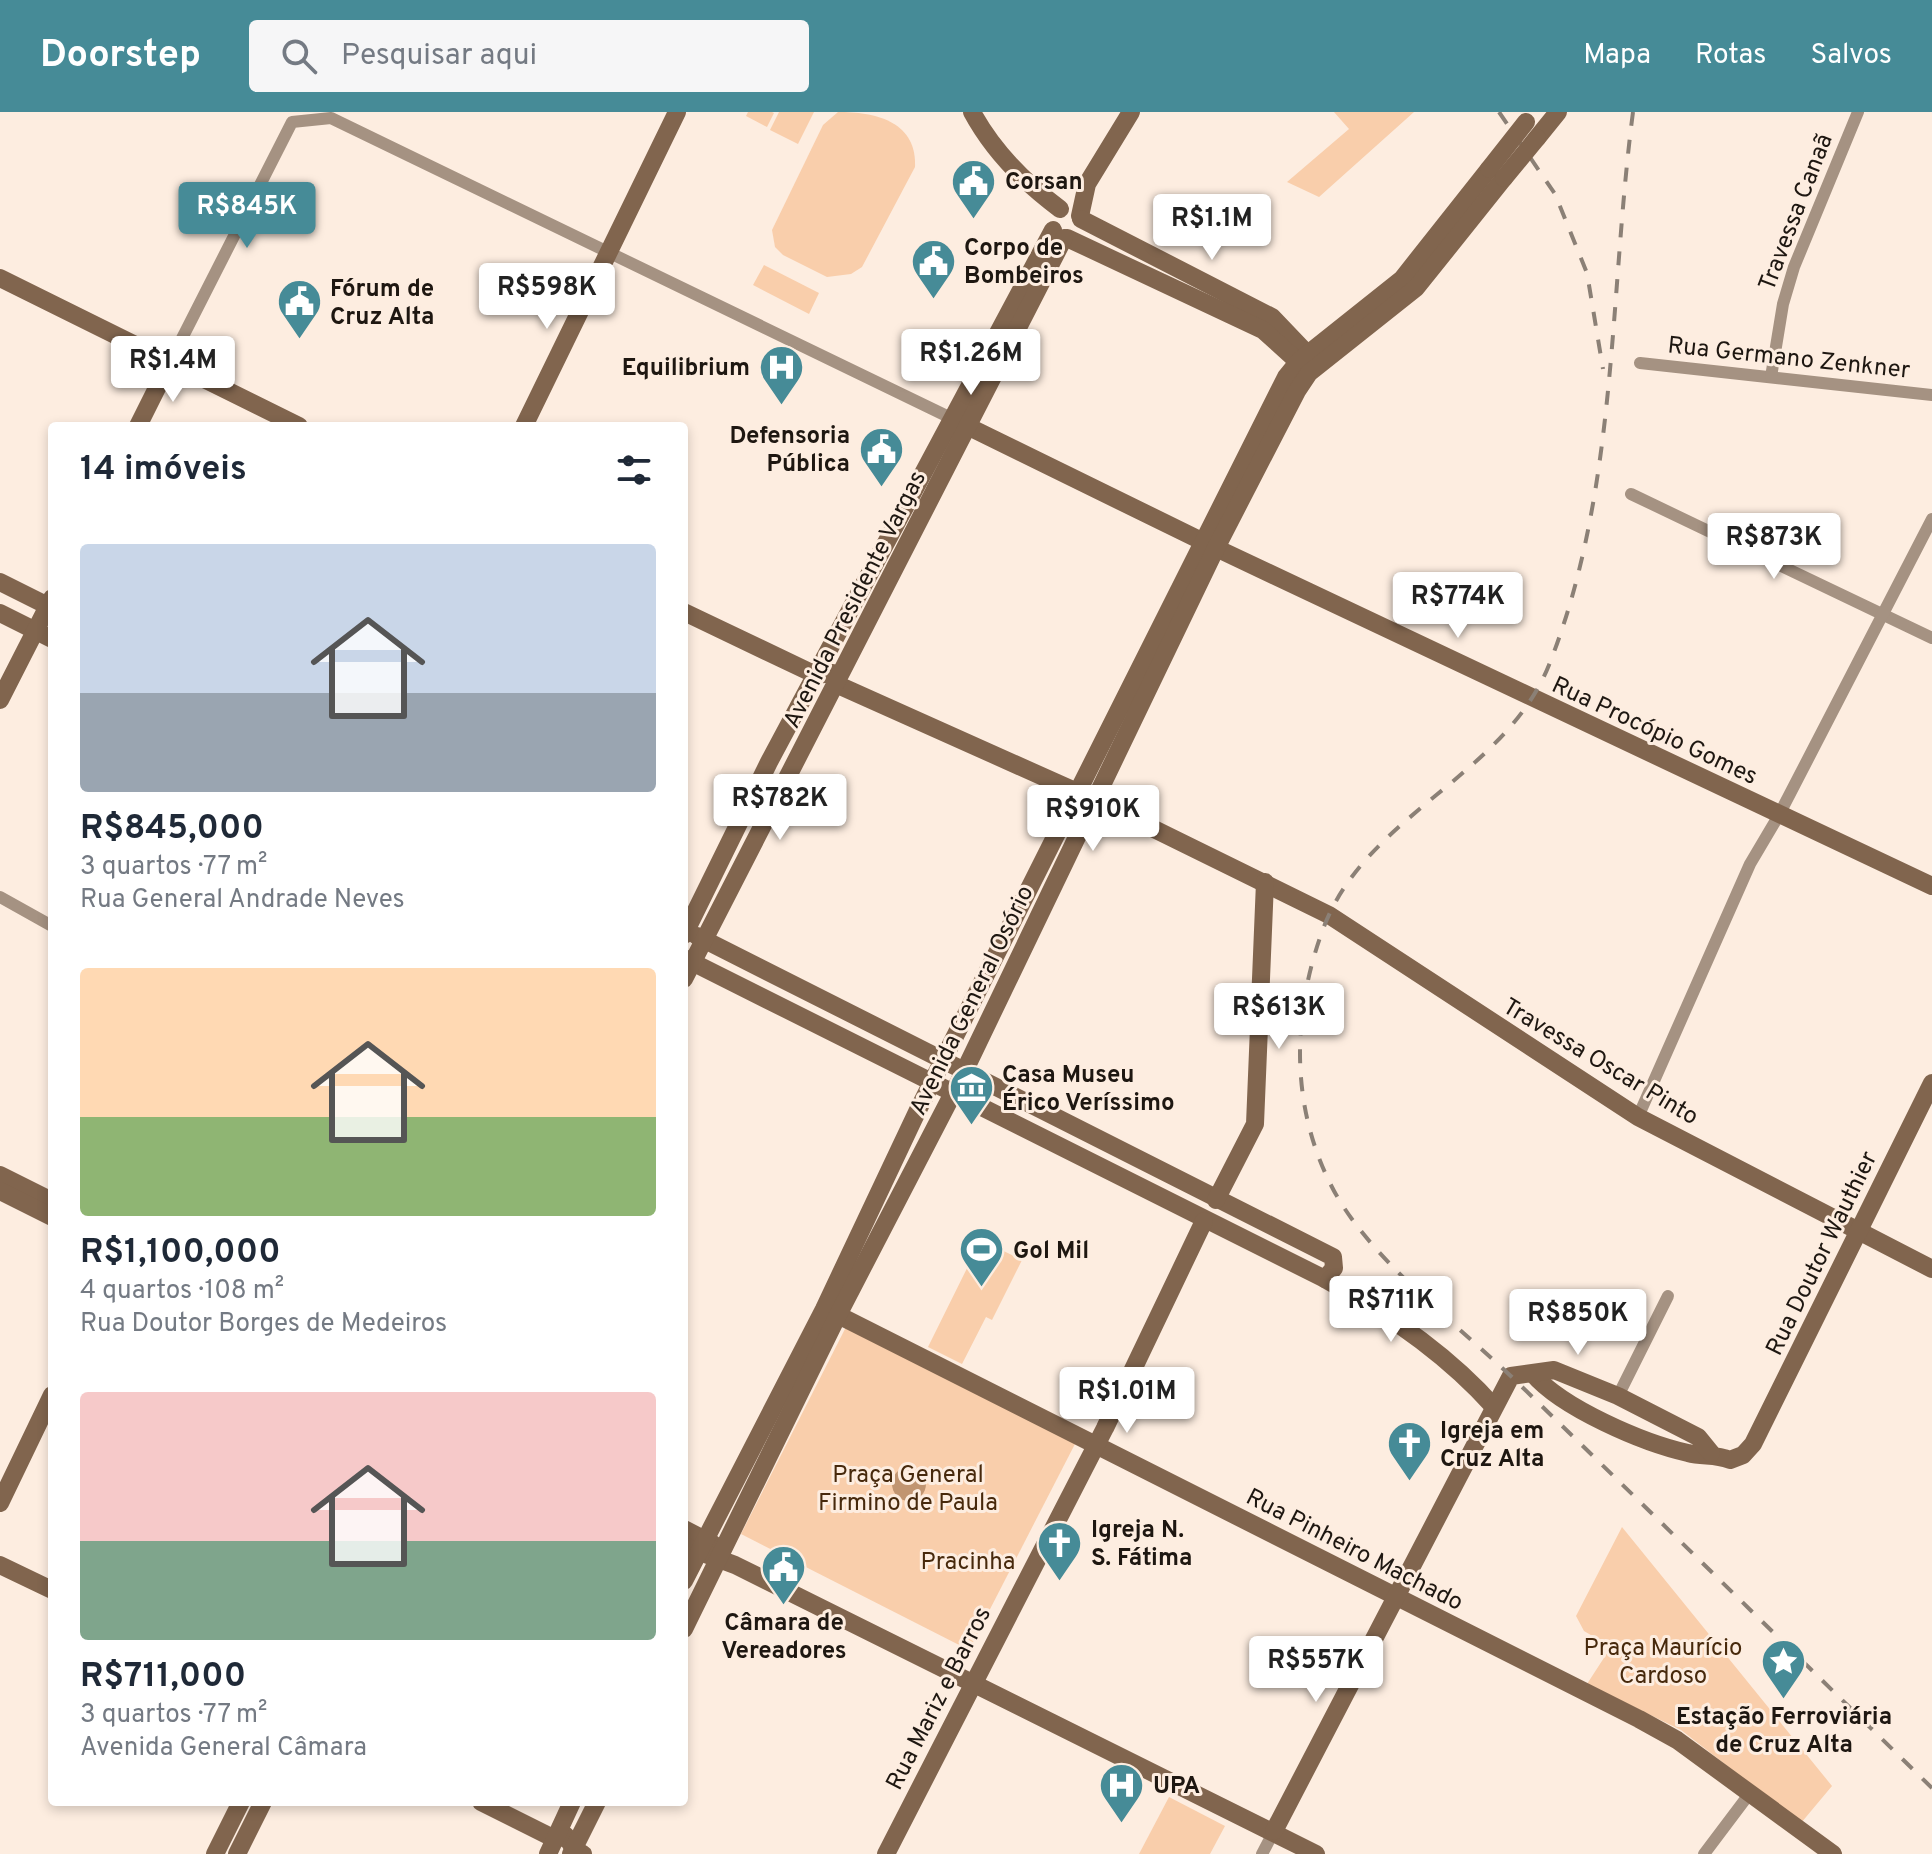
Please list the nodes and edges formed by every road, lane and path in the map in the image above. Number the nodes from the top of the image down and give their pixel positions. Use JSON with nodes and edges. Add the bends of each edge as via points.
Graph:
{"nodes":[{"id":1,"x":677,"y":112,"type":"edge"},
{"id":2,"x":972,"y":112,"type":"edge"},
{"id":3,"x":1131,"y":112,"type":"edge"},
{"id":4,"x":1558,"y":112,"type":"edge"},
{"id":5,"x":1858,"y":112,"type":"edge"},
{"id":6,"x":1533,"y":124,"type":"edge"},
{"id":7,"x":1065,"y":223,"type":"junction"},
{"id":8,"x":607,"y":254,"type":"junction"},
{"id":9,"x":0,"y":278,"type":"edge"},
{"id":10,"x":170,"y":362,"type":"junction"},
{"id":11,"x":1640,"y":363,"type":"dead end"},
{"id":12,"x":1309,"y":364,"type":"junction"},
{"id":13,"x":1771,"y":377,"type":"junction"},
{"id":14,"x":1932,"y":395,"type":"edge"},
{"id":15,"x":140,"y":422,"type":"edge"},
{"id":16,"x":291,"y":422,"type":"edge"},
{"id":17,"x":526,"y":422,"type":"edge"},
{"id":18,"x":961,"y":423,"type":"junction"},
{"id":19,"x":1631,"y":494,"type":"dead end"},
{"id":20,"x":1932,"y":519,"type":"edge"},
{"id":21,"x":1209,"y":544,"type":"junction"},
{"id":22,"x":0,"y":582,"type":"edge"},
{"id":23,"x":48,"y":603,"type":"edge"},
{"id":24,"x":48,"y":609,"type":"edge"},
{"id":25,"x":0,"y":613,"type":"edge"},
{"id":26,"x":688,"y":614,"type":"edge"},
{"id":27,"x":1885,"y":614,"type":"junction"},
{"id":28,"x":35,"y":630,"type":"junction"},
{"id":29,"x":48,"y":637,"type":"edge"},
{"id":30,"x":1932,"y":638,"type":"edge"},
{"id":31,"x":816,"y":675,"type":"junction"},
{"id":32,"x":838,"y":685,"type":"junction"},
{"id":33,"x":0,"y":700,"type":"edge"},
{"id":34,"x":1077,"y":792,"type":"junction"},
{"id":35,"x":1095,"y":800,"type":"junction"},
{"id":36,"x":1779,"y":815,"type":"junction"},
{"id":37,"x":1265,"y":882,"type":"junction"},
{"id":38,"x":1932,"y":886,"type":"edge"},
{"id":39,"x":0,"y":897,"type":"edge"},
{"id":40,"x":48,"y":924,"type":"edge"},
{"id":41,"x":688,"y":926,"type":"edge"},
{"id":42,"x":688,"y":933,"type":"edge"},
{"id":43,"x":705,"y":941,"type":"junction"},
{"id":44,"x":688,"y":965,"type":"edge"},
{"id":45,"x":688,"y":966,"type":"edge"},
{"id":46,"x":944,"y":1061,"type":"junction"},
{"id":47,"x":964,"y":1072,"type":"junction"},
{"id":48,"x":933,"y":1082,"type":"junction"},
{"id":49,"x":1932,"y":1083,"type":"edge"},
{"id":50,"x":952,"y":1094,"type":"junction"},
{"id":51,"x":1638,"y":1117,"type":"junction"},
{"id":52,"x":5,"y":1186,"type":"edge"},
{"id":53,"x":48,"y":1200,"type":"edge"},
{"id":54,"x":1216,"y":1200,"type":"junction"},
{"id":55,"x":48,"y":1214,"type":"edge"},
{"id":56,"x":1204,"y":1221,"type":"junction"},
{"id":57,"x":1859,"y":1232,"type":"junction"},
{"id":58,"x":1932,"y":1269,"type":"edge"},
{"id":59,"x":1325,"y":1279,"type":"junction"},
{"id":60,"x":1668,"y":1296,"type":"dead end"},
{"id":61,"x":838,"y":1315,"type":"junction"},
{"id":62,"x":1533,"y":1374,"type":"junction"},
{"id":63,"x":1618,"y":1396,"type":"junction"},
{"id":64,"x":48,"y":1403,"type":"edge"},
{"id":65,"x":1494,"y":1407,"type":"junction"},
{"id":66,"x":1097,"y":1444,"type":"junction"},
{"id":67,"x":1711,"y":1453,"type":"junction"},
{"id":68,"x":0,"y":1503,"type":"edge"},
{"id":69,"x":696,"y":1546,"type":"edge"},
{"id":70,"x":724,"y":1558,"type":"junction"},
{"id":71,"x":0,"y":1565,"type":"edge"},
{"id":72,"x":688,"y":1569,"type":"edge"},
{"id":73,"x":48,"y":1588,"type":"edge"},
{"id":74,"x":1395,"y":1597,"type":"junction"},
{"id":75,"x":688,"y":1622,"type":"edge"},
{"id":76,"x":973,"y":1683,"type":"junction"},
{"id":77,"x":1750,"y":1793,"type":"junction"},
{"id":78,"x":239,"y":1806,"type":"edge"},
{"id":79,"x":261,"y":1806,"type":"edge"},
{"id":80,"x":487,"y":1806,"type":"edge"},
{"id":81,"x":570,"y":1806,"type":"edge"},
{"id":82,"x":595,"y":1806,"type":"edge"},
{"id":83,"x":1274,"y":1831,"type":"junction"},
{"id":84,"x":551,"y":1847,"type":"edge"},
{"id":85,"x":576,"y":1852,"type":"edge"},
{"id":86,"x":215,"y":1854,"type":"edge"},
{"id":87,"x":237,"y":1854,"type":"edge"},
{"id":88,"x":886,"y":1854,"type":"edge"},
{"id":89,"x":1262,"y":1854,"type":"edge"},
{"id":90,"x":1316,"y":1854,"type":"edge"},
{"id":91,"x":1704,"y":1854,"type":"edge"},
{"id":92,"x":1833,"y":1854,"type":"edge"}],
"edges":[{"from":1,"to":8,"type":"main road"},
{"from":2,"to":7,"type":"main road","via":[[990,140]]},
{"from":3,"to":7,"type":"main road","name":"Avenida Presidente Vargas"},
{"from":4,"to":6,"type":"main road","name":"Avenida General Osório"},
{"from":5,"to":13,"type":"street","name":"Travessa Canaã","via":[[1794,267]]},
{"from":6,"to":12,"type":"main road","name":"Avenida General Osório","bridge":true,"via":[[1449,233]]},
{"from":7,"to":12,"type":"main road","via":[[1274,328]]},
{"from":7,"to":18,"type":"main road","name":"Avenida Presidente Vargas"},
{"from":8,"to":10,"type":"street","name":"Rua Procópio Gomes","via":[[331,118],[292,122]]},
{"from":8,"to":17,"type":"main road"},
{"from":8,"to":18,"type":"street","name":"Rua Procópio Gomes"},
{"from":9,"to":10,"type":"main road"},
{"from":10,"to":15,"type":"main road"},
{"from":10,"to":16,"type":"main road"},
{"from":11,"to":13,"type":"street","name":"Rua Germano Zenkner"},
{"from":12,"to":21,"type":"main road","name":"Avenida General Osório","via":[[1286,377]]},
{"from":13,"to":14,"type":"street","name":"Rua Germano Zenkner"},
{"from":18,"to":21,"type":"main road","name":"Rua Procópio Gomes"},
{"from":18,"to":31,"type":"main road","name":"Avenida Presidente Vargas"},
{"from":18,"to":32,"type":"main road","name":"Avenida Presidente Vargas"},
{"from":19,"to":27,"type":"street"},
{"from":20,"to":27,"type":"street"},
{"from":21,"to":34,"type":"main road","name":"Avenida General Osório"},
{"from":21,"to":35,"type":"main road","name":"Avenida General Osório"},
{"from":21,"to":36,"type":"main road","name":"Rua Procópio Gomes"},
{"from":22,"to":23,"type":"main road"},
{"from":24,"to":28,"type":"main road"},
{"from":25,"to":28,"type":"main road"},
{"from":26,"to":31,"type":"main road"},
{"from":27,"to":30,"type":"street"},
{"from":27,"to":36,"type":"street"},
{"from":28,"to":29,"type":"main road"},
{"from":28,"to":33,"type":"main road"},
{"from":31,"to":32,"type":"main road","name":"Travessa Oscar Pinto","via":[[823,688]]},
{"from":31,"to":41,"type":"main road","name":"Avenida Presidente Vargas"},
{"from":32,"to":34,"type":"main road","name":"Travessa Oscar Pinto"},
{"from":32,"to":43,"type":"main road","name":"Avenida Presidente Vargas"},
{"from":34,"to":35,"type":"main road","name":"Travessa Oscar Pinto"},
{"from":34,"to":46,"type":"main road","name":"Avenida General Osório"},
{"from":35,"to":37,"type":"main road","name":"Travessa Oscar Pinto"},
{"from":35,"to":47,"type":"main road","name":"Avenida General Osório"},
{"from":36,"to":38,"type":"main road","name":"Rua Procópio Gomes"},
{"from":36,"to":51,"type":"street","via":[[1750,864]]},
{"from":37,"to":51,"type":"main road","name":"Travessa Oscar Pinto","via":[[1329,915]]},
{"from":37,"to":54,"type":"main road","name":"Rua Mariz e Barros","via":[[1255,1124]]},
{"from":39,"to":40,"type":"street"},
{"from":42,"to":43,"type":"main road"},
{"from":43,"to":44,"type":"main road","name":"Avenida Presidente Vargas"},
{"from":43,"to":46,"type":"main road"},
{"from":45,"to":48,"type":"main road"},
{"from":46,"to":47,"type":"main road"},
{"from":46,"to":48,"type":"main road","name":"Avenida General Osório"},
{"from":47,"to":50,"type":"main road","name":"Avenida General Osório"},
{"from":47,"to":54,"type":"main road"},
{"from":48,"to":50,"type":"main road"},
{"from":48,"to":69,"type":"main road","name":"Avenida General Osório","via":[[824,1309]]},
{"from":49,"to":57,"type":"main road","name":"Rua Doutor Wauthier"},
{"from":50,"to":56,"type":"main road"},
{"from":50,"to":61,"type":"main road","name":"Avenida General Osório"},
{"from":51,"to":57,"type":"main road","name":"Travessa Oscar Pinto"},
{"from":52,"to":53,"type":"main road"},
{"from":52,"to":55,"type":"main road"},
{"from":54,"to":56,"type":"main road","name":"Rua Mariz e Barros","via":[[1206,1198],[1199,1204]]},
{"from":54,"to":59,"type":"main road","via":[[1329,1253],[1334,1268]]},
{"from":56,"to":59,"type":"main road"},
{"from":56,"to":66,"type":"main road","name":"Rua Mariz e Barros"},
{"from":57,"to":58,"type":"main road","name":"Travessa Oscar Pinto"},
{"from":57,"to":67,"type":"main road","name":"Rua Doutor Wauthier","via":[[1753,1444],[1730,1460]]},
{"from":59,"to":65,"type":"main road","via":[[1384,1312]]},
{"from":60,"to":63,"type":"street"},
{"from":61,"to":66,"type":"main road","name":"Rua Pinheiro Machado"},
{"from":61,"to":70,"type":"main road","name":"Avenida General Osório"},
{"from":62,"to":63,"type":"main road","via":[[1554,1370]]},
{"from":62,"to":65,"type":"main road","via":[[1511,1376]]},
{"from":62,"to":67,"type":"main road","via":[[1547,1391],[1631,1432],[1690,1454]]},
{"from":63,"to":67,"type":"main road","via":[[1698,1437]]},
{"from":64,"to":68,"type":"main road"},
{"from":65,"to":74,"type":"main road"},
{"from":66,"to":74,"type":"main road","name":"Rua Pinheiro Machado"},
{"from":66,"to":76,"type":"main road","name":"Rua Mariz e Barros"},
{"from":69,"to":70,"type":"main road"},
{"from":69,"to":72,"type":"main road","name":"Avenida General Osório"},
{"from":70,"to":75,"type":"main road","name":"Avenida General Osório"},
{"from":70,"to":76,"type":"main road"},
{"from":71,"to":73,"type":"main road"},
{"from":74,"to":77,"type":"main road","name":"Rua Pinheiro Machado","via":[[1665,1733]]},
{"from":74,"to":83,"type":"main road"},
{"from":76,"to":83,"type":"main road"},
{"from":76,"to":88,"type":"main road","name":"Rua Mariz e Barros"},
{"from":77,"to":91,"type":"street"},
{"from":77,"to":92,"type":"main road","name":"Rua Pinheiro Machado"},
{"from":78,"to":86,"type":"main road"},
{"from":79,"to":87,"type":"main road"},
{"from":80,"to":84,"type":"main road"},
{"from":81,"to":84,"type":"main road"},
{"from":82,"to":85,"type":"main road"},
{"from":83,"to":89,"type":"street"},
{"from":83,"to":90,"type":"main road"},
{"from":84,"to":85,"type":"main road","via":[[560,1853]]}]}
